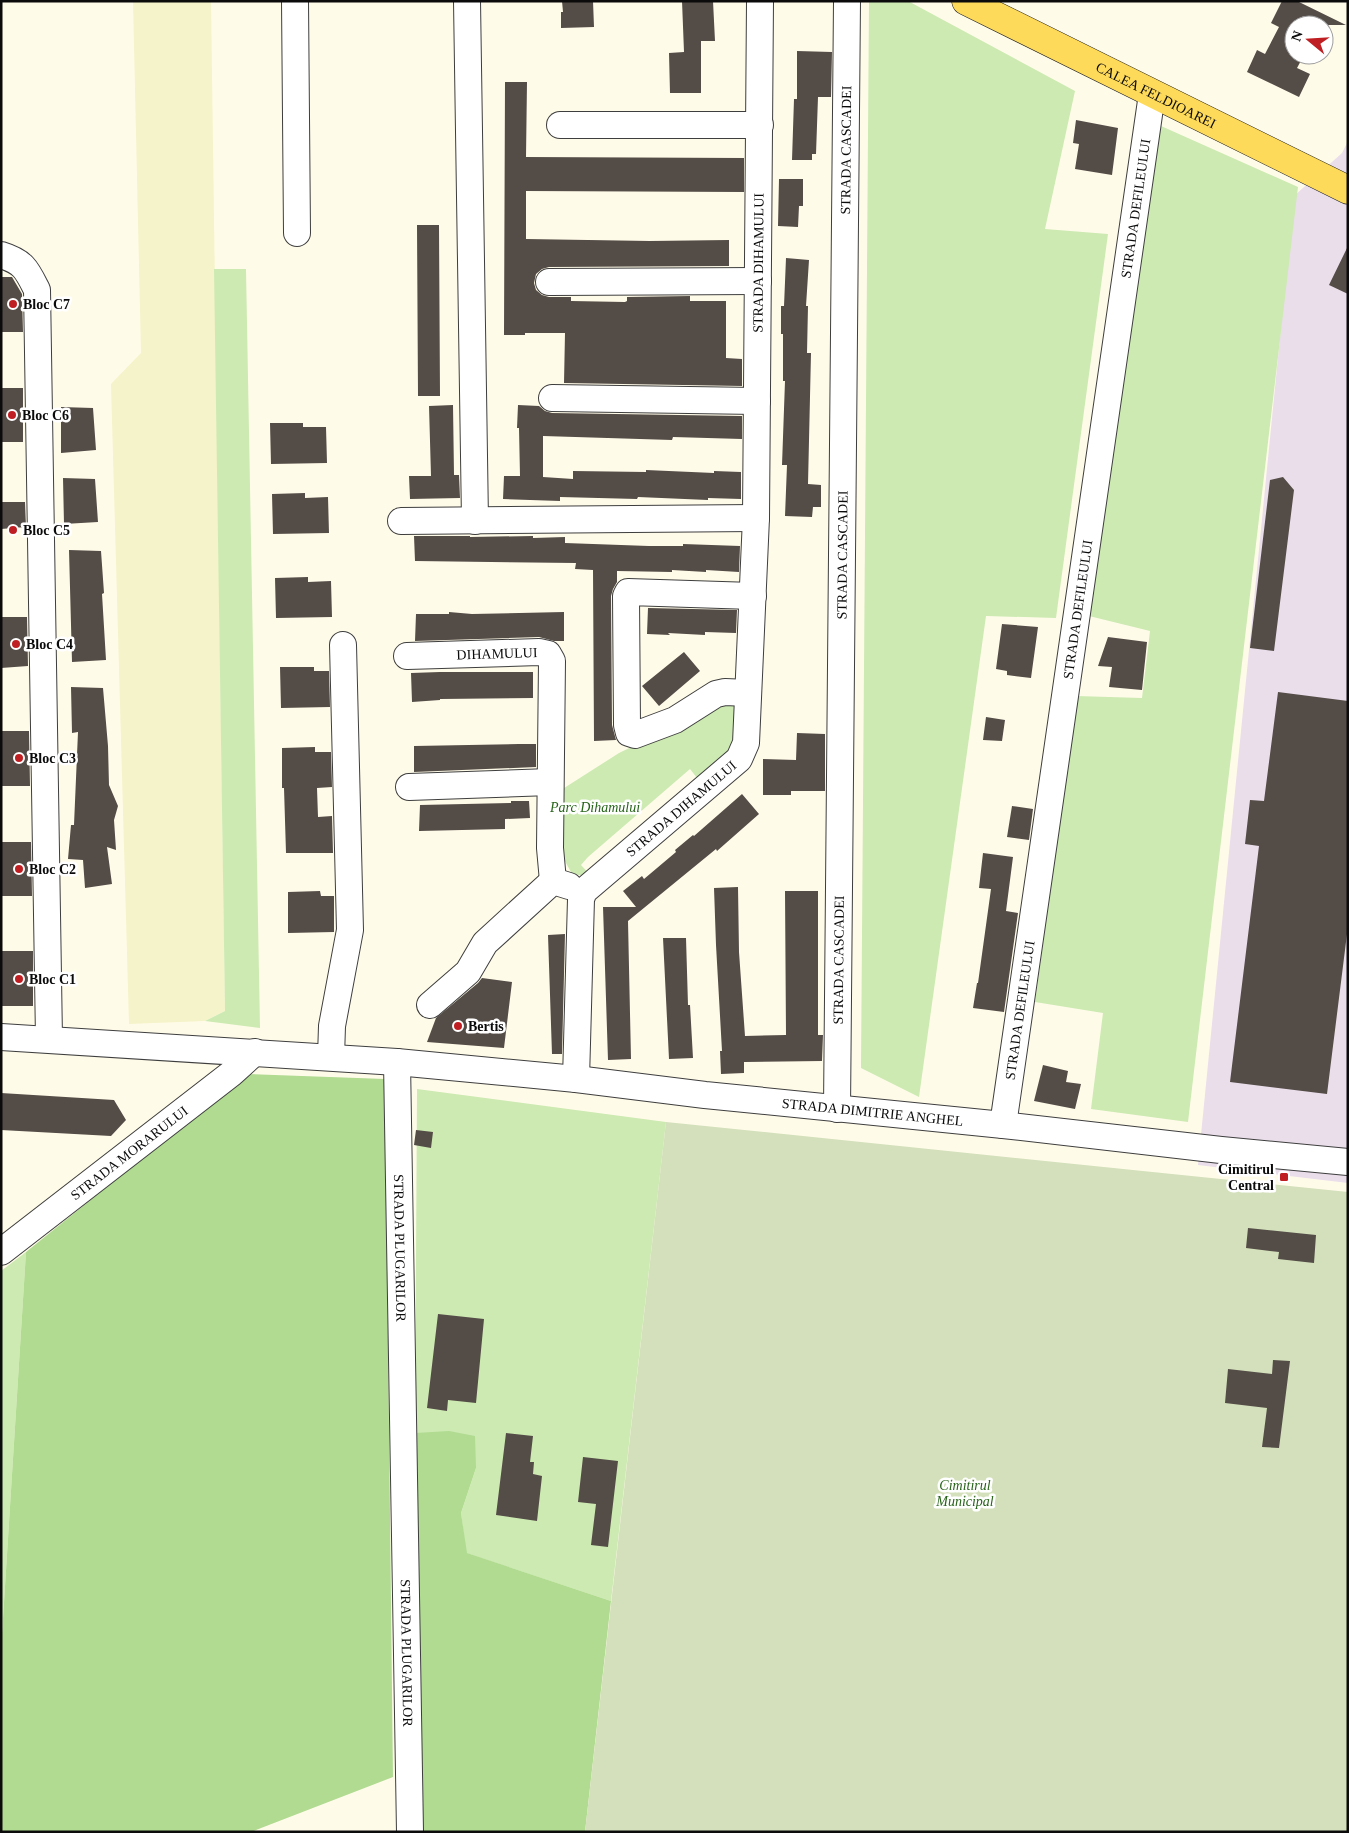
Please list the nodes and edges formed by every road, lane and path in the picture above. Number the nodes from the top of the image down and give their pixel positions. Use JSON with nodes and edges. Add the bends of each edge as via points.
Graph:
{"nodes":[{"id":1,"x":295,"y":1,"type":"edge"},
{"id":2,"x":468,"y":1,"type":"edge"},
{"id":3,"x":760,"y":1,"type":"edge"},
{"id":4,"x":847,"y":1,"type":"edge"},
{"id":5,"x":966,"y":1,"type":"edge"},
{"id":6,"x":1152,"y":94,"type":"junction"},
{"id":7,"x":560,"y":125,"type":"dead end"},
{"id":8,"x":760,"y":125,"type":"junction"},
{"id":9,"x":1348,"y":190,"type":"edge"},
{"id":10,"x":298,"y":233,"type":"dead end"},
{"id":11,"x":1,"y":255,"type":"edge"},
{"id":12,"x":758,"y":281,"type":"junction"},
{"id":13,"x":549,"y":282,"type":"dead end"},
{"id":14,"x":552,"y":398,"type":"dead end"},
{"id":15,"x":757,"y":401,"type":"junction"},
{"id":16,"x":756,"y":518,"type":"junction"},
{"id":17,"x":401,"y":521,"type":"dead end"},
{"id":18,"x":475,"y":521,"type":"junction"},
{"id":19,"x":753,"y":596,"type":"junction"},
{"id":20,"x":343,"y":645,"type":"dead end"},
{"id":21,"x":407,"y":656,"type":"dead end"},
{"id":22,"x":748,"y":693,"type":"junction"},
{"id":23,"x":550,"y":782,"type":"junction"},
{"id":24,"x":409,"y":787,"type":"dead end"},
{"id":25,"x":553,"y":881,"type":"junction"},
{"id":26,"x":584,"y":891,"type":"junction"},
{"id":27,"x":430,"y":1004,"type":"dead end"},
{"id":28,"x":1,"y":1037,"type":"edge"},
{"id":29,"x":49,"y":1039,"type":"junction"},
{"id":30,"x":255,"y":1052,"type":"junction"},
{"id":31,"x":331,"y":1057,"type":"junction"},
{"id":32,"x":397,"y":1062,"type":"junction"},
{"id":33,"x":576,"y":1079,"type":"junction"},
{"id":34,"x":837,"y":1109,"type":"junction"},
{"id":35,"x":1003,"y":1125,"type":"junction"},
{"id":36,"x":1348,"y":1162,"type":"edge"},
{"id":37,"x":1,"y":1252,"type":"edge"},
{"id":38,"x":410,"y":1832,"type":"edge"}],
"edges":[{"from":1,"to":10,"type":"street"},
{"from":2,"to":18,"type":"street"},
{"from":3,"to":8,"type":"street","name":"STRADA DIHAMULUI"},
{"from":4,"to":34,"type":"street","name":"STRADA CASCADEI"},
{"from":5,"to":6,"type":"main road","name":"CALEA FELDIOAREI"},
{"from":6,"to":9,"type":"main road","name":"CALEA FELDIOAREI"},
{"from":6,"to":35,"type":"street","name":"STRADA DEFILEULUI"},
{"from":7,"to":8,"type":"street"},
{"from":8,"to":12,"type":"street","name":"STRADA DIHAMULUI"},
{"from":11,"to":29,"type":"street","via":[[26,268],[37,290]]},
{"from":12,"to":13,"type":"street"},
{"from":12,"to":15,"type":"street","name":"STRADA DIHAMULUI"},
{"from":14,"to":15,"type":"street"},
{"from":15,"to":16,"type":"street","name":"STRADA DIHAMULUI"},
{"from":16,"to":18,"type":"street"},
{"from":16,"to":19,"type":"street","name":"STRADA DIHAMULUI"},
{"from":17,"to":18,"type":"street"},
{"from":19,"to":22,"type":"street","name":"STRADA DIHAMULUI"},
{"from":19,"to":22,"type":"street","via":[[628,592],[626,596],[629,732],[636,735],[675,720],[716,694]]},
{"from":20,"to":31,"type":"street","via":[[350,930],[332,1026]]},
{"from":21,"to":23,"type":"street","name":"DIHAMULUI","via":[[548,654],[552,661]]},
{"from":22,"to":26,"type":"street","name":"STRADA DIHAMULUI","via":[[746,743],[739,759]]},
{"from":23,"to":24,"type":"street"},
{"from":23,"to":25,"type":"street","name":"DIHAMULUI"},
{"from":25,"to":26,"type":"street"},
{"from":25,"to":27,"type":"street","via":[[485,943],[468,972]]},
{"from":26,"to":33,"type":"street","via":[[581,899]]},
{"from":28,"to":29,"type":"street"},
{"from":29,"to":30,"type":"street"},
{"from":30,"to":31,"type":"street"},
{"from":30,"to":37,"type":"street","name":"STRADA MORARULUI"},
{"from":31,"to":32,"type":"street"},
{"from":32,"to":33,"type":"street","name":"STRADA DIMITRIE ANGHEL"},
{"from":32,"to":38,"type":"street","name":"STRADA PLUGARILOR"},
{"from":33,"to":34,"type":"street","name":"STRADA DIMITRIE ANGHEL"},
{"from":34,"to":35,"type":"street","name":"STRADA DIMITRIE ANGHEL"},
{"from":35,"to":36,"type":"street","name":"STRADA DIMITRIE ANGHEL"}]}
